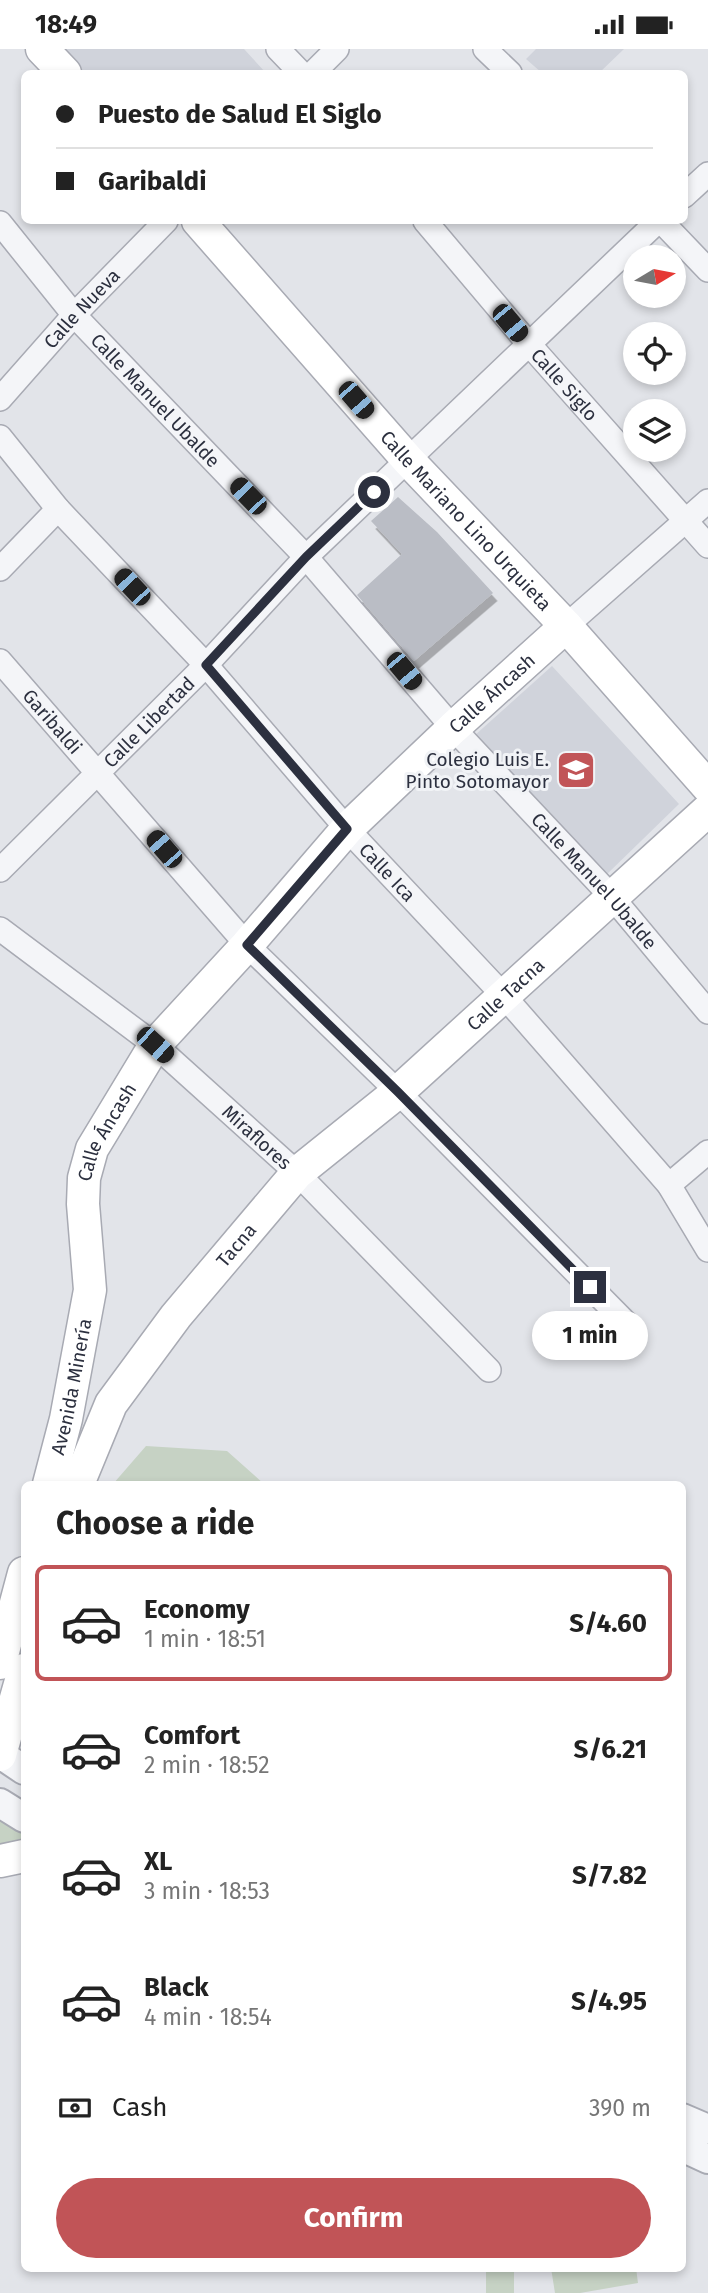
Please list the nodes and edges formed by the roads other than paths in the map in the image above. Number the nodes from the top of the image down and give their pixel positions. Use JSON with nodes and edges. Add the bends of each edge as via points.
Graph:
{"nodes":[{"id":1,"x":42,"y":49,"type":"edge"},
{"id":2,"x":278,"y":49,"type":"edge"},
{"id":3,"x":337,"y":49,"type":"edge"},
{"id":4,"x":485,"y":49,"type":"edge"},
{"id":5,"x":62,"y":70,"type":"edge"},
{"id":6,"x":298,"y":70,"type":"edge"},
{"id":7,"x":316,"y":70,"type":"edge"},
{"id":8,"x":507,"y":70,"type":"edge"},
{"id":9,"x":708,"y":174,"type":"edge"},
{"id":10,"x":688,"y":192,"type":"edge"},
{"id":11,"x":0,"y":223,"type":"edge"},
{"id":12,"x":163,"y":224,"type":"edge"},
{"id":13,"x":201,"y":224,"type":"edge"},
{"id":14,"x":428,"y":224,"type":"edge"},
{"id":15,"x":656,"y":224,"type":"edge"},
{"id":16,"x":662,"y":224,"type":"edge"},
{"id":17,"x":708,"y":270,"type":"edge"},
{"id":18,"x":74,"y":315,"type":"junction"},
{"id":19,"x":528,"y":343,"type":"junction"},
{"id":20,"x":0,"y":399,"type":"edge"},
{"id":21,"x":0,"y":437,"type":"edge"},
{"id":22,"x":408,"y":460,"type":"junction"},
{"id":23,"x":708,"y":501,"type":"edge"},
{"id":24,"x":58,"y":509,"type":"junction"},
{"id":25,"x":685,"y":520,"type":"junction"},
{"id":26,"x":708,"y":546,"type":"edge"},
{"id":27,"x":306,"y":557,"type":"junction"},
{"id":28,"x":0,"y":569,"type":"edge"},
{"id":29,"x":565,"y":627,"type":"junction"},
{"id":30,"x":0,"y":661,"type":"edge"},
{"id":31,"x":206,"y":665,"type":"junction"},
{"id":32,"x":453,"y":728,"type":"junction"},
{"id":33,"x":98,"y":773,"type":"junction"},
{"id":34,"x":708,"y":787,"type":"edge"},
{"id":35,"x":708,"y":810,"type":"edge"},
{"id":36,"x":347,"y":829,"type":"junction"},
{"id":37,"x":0,"y":870,"type":"edge"},
{"id":38,"x":612,"y":897,"type":"junction"},
{"id":39,"x":0,"y":929,"type":"edge"},
{"id":40,"x":247,"y":945,"type":"junction"},
{"id":41,"x":504,"y":996,"type":"junction"},
{"id":42,"x":708,"y":1012,"type":"edge"},
{"id":43,"x":155,"y":1045,"type":"junction"},
{"id":44,"x":398,"y":1092,"type":"junction"},
{"id":45,"x":708,"y":1152,"type":"edge"},
{"id":46,"x":297,"y":1173,"type":"junction"},
{"id":47,"x":669,"y":1185,"type":"junction"},
{"id":48,"x":708,"y":1250,"type":"edge"},
{"id":49,"x":90,"y":1290,"type":"joint"},
{"id":50,"x":176,"y":1316,"type":"joint"},
{"id":51,"x":629,"y":1326,"type":"dead end"},
{"id":52,"x":489,"y":1370,"type":"dead end"},
{"id":53,"x":50,"y":1481,"type":"edge"},
{"id":54,"x":79,"y":1481,"type":"edge"},
{"id":55,"x":21,"y":1584,"type":"edge"},
{"id":56,"x":0,"y":1663,"type":"edge"},
{"id":57,"x":21,"y":1681,"type":"edge"},
{"id":58,"x":0,"y":1755,"type":"edge"},
{"id":59,"x":21,"y":1768,"type":"edge"},
{"id":60,"x":0,"y":1803,"type":"edge"},
{"id":61,"x":21,"y":1816,"type":"edge"},
{"id":62,"x":21,"y":1857,"type":"edge"},
{"id":63,"x":0,"y":1861,"type":"edge"},
{"id":64,"x":686,"y":2120,"type":"edge"},
{"id":65,"x":708,"y":2129,"type":"edge"},
{"id":66,"x":686,"y":2149,"type":"edge"},
{"id":67,"x":708,"y":2159,"type":"edge"}],
"edges":[{"from":1,"to":5,"type":"main road"},
{"from":2,"to":6,"type":"street"},
{"from":3,"to":7,"type":"street"},
{"from":4,"to":8,"type":"street"},
{"from":9,"to":10,"type":"street"},
{"from":11,"to":18,"type":"street","name":"Calle Manuel Ubalde"},
{"from":12,"to":18,"type":"street","name":"Calle Nueva"},
{"from":13,"to":22,"type":"main road","name":"Calle Mariano Lino Urquieta"},
{"from":14,"to":19,"type":"street","name":"Calle Siglo"},
{"from":15,"to":19,"type":"street","name":"Calle Libertad"},
{"from":16,"to":17,"type":"street"},
{"from":18,"to":20,"type":"street","name":"Calle Nueva"},
{"from":18,"to":27,"type":"street","name":"Calle Manuel Ubalde"},
{"from":19,"to":22,"type":"street","name":"Calle Libertad"},
{"from":19,"to":25,"type":"street","name":"Calle Siglo"},
{"from":21,"to":24,"type":"street","name":"Calle Ica"},
{"from":22,"to":27,"type":"street","name":"Calle Libertad"},
{"from":22,"to":29,"type":"main road","name":"Calle Mariano Lino Urquieta"},
{"from":23,"to":25,"type":"street","name":"Calle Áncash"},
{"from":24,"to":28,"type":"street"},
{"from":24,"to":31,"type":"street","name":"Calle Ica"},
{"from":25,"to":26,"type":"street","name":"Calle Siglo"},
{"from":25,"to":29,"type":"street","name":"Calle Áncash"},
{"from":27,"to":31,"type":"street","name":"Calle Libertad"},
{"from":27,"to":32,"type":"street","name":"Calle Manuel Ubalde"},
{"from":29,"to":32,"type":"main road","name":"Calle Áncash"},
{"from":29,"to":34,"type":"main road","name":"Calle Mariano Lino Urquieta"},
{"from":30,"to":33,"type":"street","name":"Garibaldi"},
{"from":31,"to":33,"type":"street","name":"Calle Libertad"},
{"from":31,"to":36,"type":"street","name":"Calle Ica"},
{"from":32,"to":36,"type":"main road","name":"Calle Áncash"},
{"from":32,"to":38,"type":"street","name":"Calle Manuel Ubalde"},
{"from":33,"to":37,"type":"street","name":"Calle Libertad"},
{"from":33,"to":40,"type":"street","name":"Garibaldi"},
{"from":35,"to":38,"type":"main road","name":"Calle Tacna"},
{"from":36,"to":40,"type":"main road","name":"Calle Áncash"},
{"from":36,"to":41,"type":"street","name":"Calle Ica"},
{"from":38,"to":41,"type":"main road","name":"Calle Tacna"},
{"from":38,"to":42,"type":"street","name":"Calle Manuel Ubalde"},
{"from":39,"to":43,"type":"street","name":"Miraflores"},
{"from":40,"to":43,"type":"main road","name":"Calle Áncash"},
{"from":40,"to":44,"type":"street","name":"Garibaldi"},
{"from":41,"to":44,"type":"main road","name":"Calle Tacna"},
{"from":41,"to":47,"type":"street","name":"Calle Ica"},
{"from":43,"to":46,"type":"street","name":"Miraflores"},
{"from":43,"to":49,"type":"main road","name":"Calle Áncash","via":[[92,1149],[83,1178]]},
{"from":44,"to":46,"type":"main road","name":"Calle Tacna"},
{"from":44,"to":51,"type":"street","name":"Garibaldi"},
{"from":45,"to":47,"type":"street"},
{"from":46,"to":50,"type":"main road","name":"Tacna"},
{"from":46,"to":52,"type":"street","name":"Miraflores"},
{"from":47,"to":48,"type":"street","name":"Calle Ica"},
{"from":49,"to":53,"type":"main road","name":"Avenida Minería"},
{"from":50,"to":54,"type":"main road","name":"Avenida Minería","via":[[111,1403]]},
{"from":55,"to":56,"type":"main road"},
{"from":57,"to":58,"type":"main road"},
{"from":58,"to":59,"type":"street"},
{"from":60,"to":61,"type":"street"},
{"from":62,"to":63,"type":"main road"},
{"from":64,"to":65,"type":"street"},
{"from":66,"to":67,"type":"street"}]}
